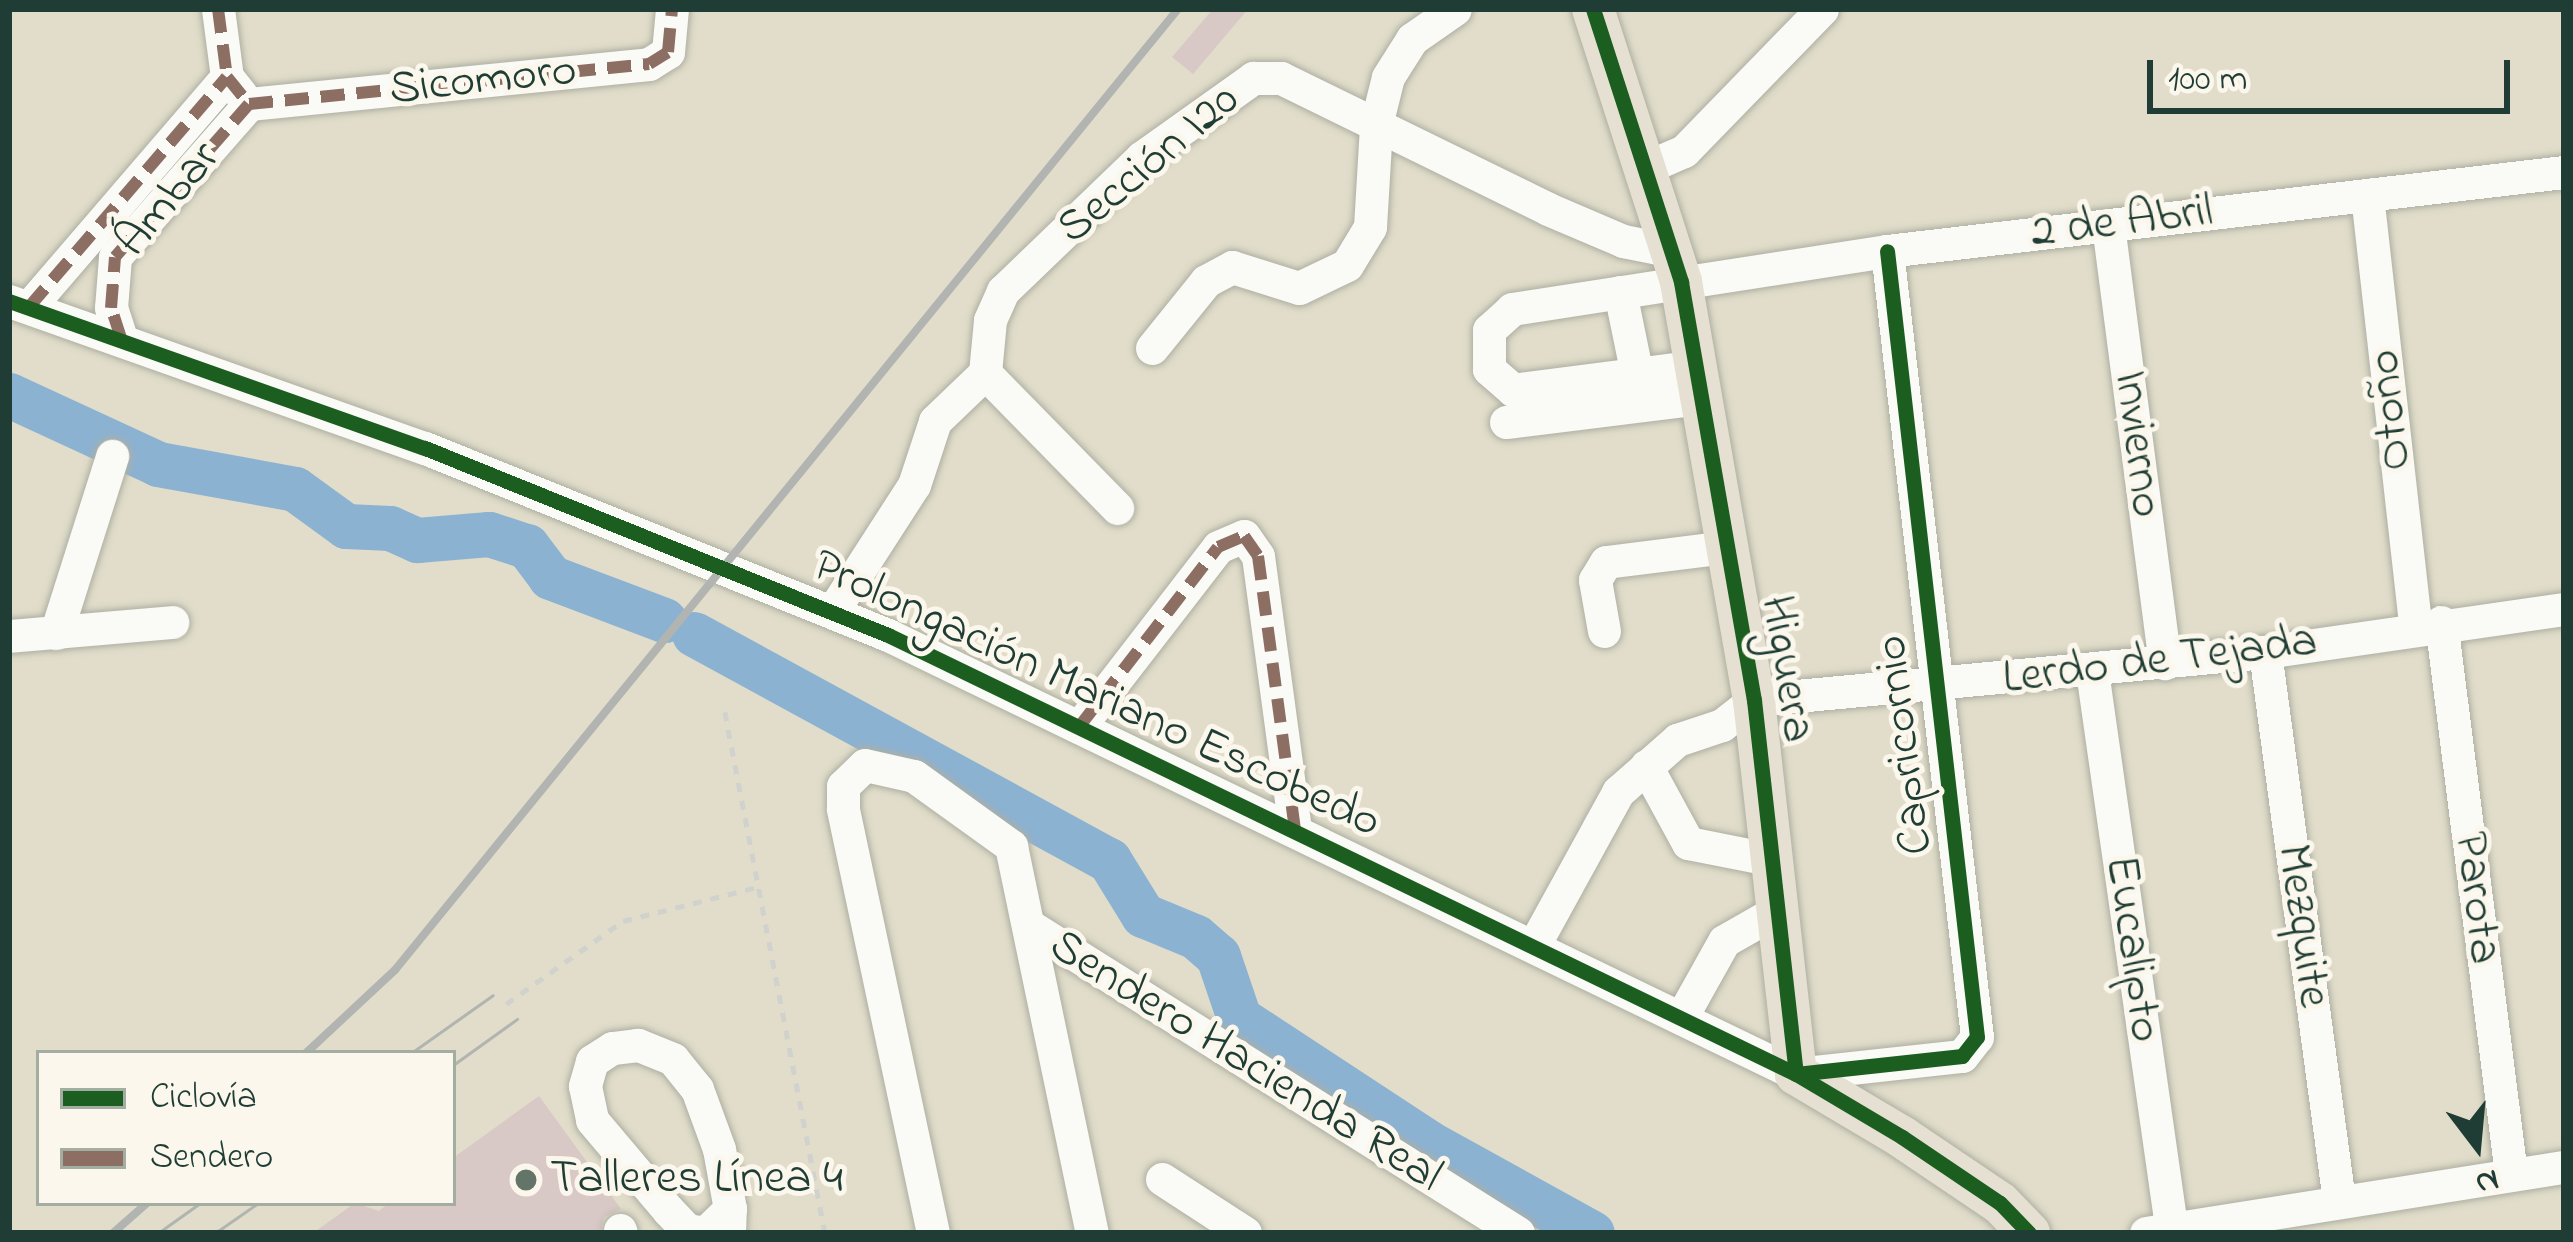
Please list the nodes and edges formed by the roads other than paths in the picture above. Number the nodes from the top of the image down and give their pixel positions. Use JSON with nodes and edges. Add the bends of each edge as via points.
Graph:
{"nodes":[{"id":1,"x":218,"y":9,"type":"edge"},
{"id":2,"x":672,"y":9,"type":"edge"},
{"id":3,"x":1593,"y":9,"type":"edge"},
{"id":4,"x":1822,"y":9,"type":"edge"},
{"id":5,"x":1439,"y":14,"type":"edge"},
{"id":6,"x":227,"y":76,"type":"junction"},
{"id":7,"x":249,"y":104,"type":"junction"},
{"id":8,"x":1376,"y":125,"type":"junction"},
{"id":9,"x":1647,"y":167,"type":"junction"},
{"id":10,"x":2564,"y":172,"type":"edge"},
{"id":11,"x":2367,"y":195,"type":"junction"},
{"id":12,"x":2108,"y":225,"type":"junction"},
{"id":13,"x":1887,"y":250,"type":"junction"},
{"id":14,"x":1677,"y":266,"type":"junction"},
{"id":15,"x":1620,"y":292,"type":"junction"},
{"id":16,"x":19,"y":304,"type":"edge"},
{"id":17,"x":121,"y":338,"type":"junction"},
{"id":18,"x":1152,"y":348,"type":"dead end"},
{"id":19,"x":985,"y":373,"type":"junction"},
{"id":20,"x":1637,"y":375,"type":"junction"},
{"id":21,"x":1700,"y":382,"type":"junction"},
{"id":22,"x":1506,"y":422,"type":"dead end"},
{"id":23,"x":112,"y":456,"type":"dead end"},
{"id":24,"x":1118,"y":508,"type":"dead end"},
{"id":25,"x":1727,"y":547,"type":"junction"},
{"id":26,"x":2564,"y":609,"type":"edge"},
{"id":27,"x":832,"y":612,"type":"junction"},
{"id":28,"x":172,"y":622,"type":"dead end"},
{"id":29,"x":2428,"y":624,"type":"junction"},
{"id":30,"x":1604,"y":632,"type":"dead end"},
{"id":31,"x":56,"y":633,"type":"junction"},
{"id":32,"x":9,"y":636,"type":"edge"},
{"id":33,"x":2265,"y":652,"type":"junction"},
{"id":34,"x":2165,"y":663,"type":"junction"},
{"id":35,"x":2092,"y":670,"type":"junction"},
{"id":36,"x":1938,"y":688,"type":"junction"},
{"id":37,"x":1754,"y":700,"type":"junction"},
{"id":38,"x":1079,"y":727,"type":"junction"},
{"id":39,"x":1646,"y":766,"type":"junction"},
{"id":40,"x":1295,"y":830,"type":"junction"},
{"id":41,"x":1774,"y":860,"type":"junction"},
{"id":42,"x":1780,"y":909,"type":"junction"},
{"id":43,"x":1033,"y":928,"type":"junction"},
{"id":44,"x":1534,"y":945,"type":"junction"},
{"id":45,"x":1681,"y":1018,"type":"junction"},
{"id":46,"x":1796,"y":1074,"type":"junction"},
{"id":47,"x":2564,"y":1167,"type":"edge"},
{"id":48,"x":2511,"y":1174,"type":"junction"},
{"id":49,"x":1162,"y":1179,"type":"dead end"},
{"id":50,"x":2339,"y":1201,"type":"junction"},
{"id":51,"x":730,"y":1221,"type":"edge"},
{"id":52,"x":2159,"y":1230,"type":"edge"},
{"id":53,"x":1239,"y":1231,"type":"edge"},
{"id":54,"x":933,"y":1233,"type":"edge"},
{"id":55,"x":1092,"y":1233,"type":"edge"},
{"id":56,"x":1518,"y":1233,"type":"edge"},
{"id":57,"x":2029,"y":1233,"type":"edge"}],
"edges":[{"from":1,"to":6,"type":"street","name":"Ámbar"},
{"from":2,"to":7,"type":"street","name":"Sicomoro","via":[[668,52],[649,64]]},
{"from":3,"to":9,"type":"main road","name":"Higuera"},
{"from":4,"to":9,"type":"street","via":[[1684,151]]},
{"from":5,"to":8,"type":"street","via":[[1388,76]]},
{"from":6,"to":7,"type":"street","name":"Ámbar"},
{"from":6,"to":16,"type":"street","name":"Ámbar"},
{"from":7,"to":17,"type":"street","name":"Ámbar","via":[[115,257],[111,308]]},
{"from":8,"to":14,"type":"street","name":"Sección I20"},
{"from":8,"to":18,"type":"street","via":[[1370,226],[1347,265],[1299,288],[1232,267],[1206,281]]},
{"from":8,"to":19,"type":"street","name":"Sección I20","via":[[1282,78],[1253,78],[1231,91],[1141,158],[1003,291],[990,320]]},
{"from":9,"to":14,"type":"main road","name":"Higuera"},
{"from":10,"to":11,"type":"street","name":"2 de Abril"},
{"from":11,"to":12,"type":"street","name":"2 de Abril"},
{"from":11,"to":29,"type":"street","name":"Otoño"},
{"from":12,"to":13,"type":"street","name":"2 de Abril"},
{"from":12,"to":34,"type":"street","name":"Invierno"},
{"from":13,"to":14,"type":"street","name":"2 de Abril"},
{"from":13,"to":36,"type":"street","name":"Capricornio"},
{"from":14,"to":15,"type":"street","name":"2 de Abril"},
{"from":14,"to":21,"type":"main road","name":"Higuera"},
{"from":15,"to":20,"type":"street"},
{"from":15,"to":20,"type":"street","name":"2 de Abril","via":[[1499,316],[1489,330],[1489,369],[1514,390]]},
{"from":16,"to":17,"type":"street","name":"Prolongación Mariano Escobedo"},
{"from":17,"to":27,"type":"street","name":"Prolongación Mariano Escobedo","via":[[425,448]]},
{"from":19,"to":24,"type":"street"},
{"from":19,"to":27,"type":"street","via":[[935,421],[897,516]]},
{"from":20,"to":21,"type":"street"},
{"from":21,"to":22,"type":"street"},
{"from":21,"to":25,"type":"main road","name":"Higuera"},
{"from":23,"to":31,"type":"street"},
{"from":25,"to":30,"type":"street","via":[[1606,562],[1594,580]]},
{"from":25,"to":37,"type":"main road","name":"Higuera"},
{"from":26,"to":29,"type":"street","name":"Lerdo de Tejada"},
{"from":27,"to":38,"type":"street","name":"Prolongación Mariano Escobedo"},
{"from":28,"to":31,"type":"street"},
{"from":29,"to":33,"type":"street","name":"Lerdo de Tejada"},
{"from":29,"to":48,"type":"street","name":"Parota"},
{"from":31,"to":32,"type":"street"},
{"from":33,"to":34,"type":"street","name":"Lerdo de Tejada"},
{"from":33,"to":50,"type":"street","name":"Mezquite"},
{"from":34,"to":35,"type":"street","name":"Lerdo de Tejada"},
{"from":35,"to":36,"type":"street","name":"Lerdo de Tejada"},
{"from":35,"to":52,"type":"street","name":"Eucalipto"},
{"from":36,"to":37,"type":"street","name":"Lerdo de Tejada"},
{"from":36,"to":46,"type":"street","name":"Capricornio","via":[[1976,1046],[1962,1056]]},
{"from":37,"to":39,"type":"street"},
{"from":37,"to":41,"type":"main road","name":"Higuera"},
{"from":38,"to":40,"type":"street","name":"Prolongación Mariano Escobedo"},
{"from":38,"to":40,"type":"street","via":[[1218,547],[1244,536],[1258,556]]},
{"from":39,"to":41,"type":"street","via":[[1688,843]]},
{"from":39,"to":44,"type":"street","via":[[1618,792]]},
{"from":40,"to":44,"type":"street","name":"Prolongación Mariano Escobedo"},
{"from":41,"to":42,"type":"main road","name":"Higuera"},
{"from":42,"to":45,"type":"street","via":[[1724,941]]},
{"from":42,"to":46,"type":"main road","name":"Higuera"},
{"from":43,"to":54,"type":"street","name":"Sendero Hacienda Real","via":[[1001,833],[914,776],[881,764],[851,772],[843,786]]},
{"from":43,"to":55,"type":"street","name":"Sendero Hacienda Real"},
{"from":43,"to":56,"type":"street","name":"Sendero Hacienda Real"},
{"from":44,"to":45,"type":"street","name":"Prolongación Mariano Escobedo"},
{"from":45,"to":46,"type":"street","name":"Prolongación Mariano Escobedo"},
{"from":46,"to":57,"type":"main road","via":[[1922,1150]]},
{"from":47,"to":48,"type":"street"},
{"from":48,"to":50,"type":"street"},
{"from":49,"to":53,"type":"street"},
{"from":50,"to":52,"type":"street"},
{"from":51,"to":51,"type":"street","via":[[697,1089],[673,1059],[638,1045],[592,1061],[584,1086],[592,1120],[668,1210],[687,1230],[705,1233]]}]}
